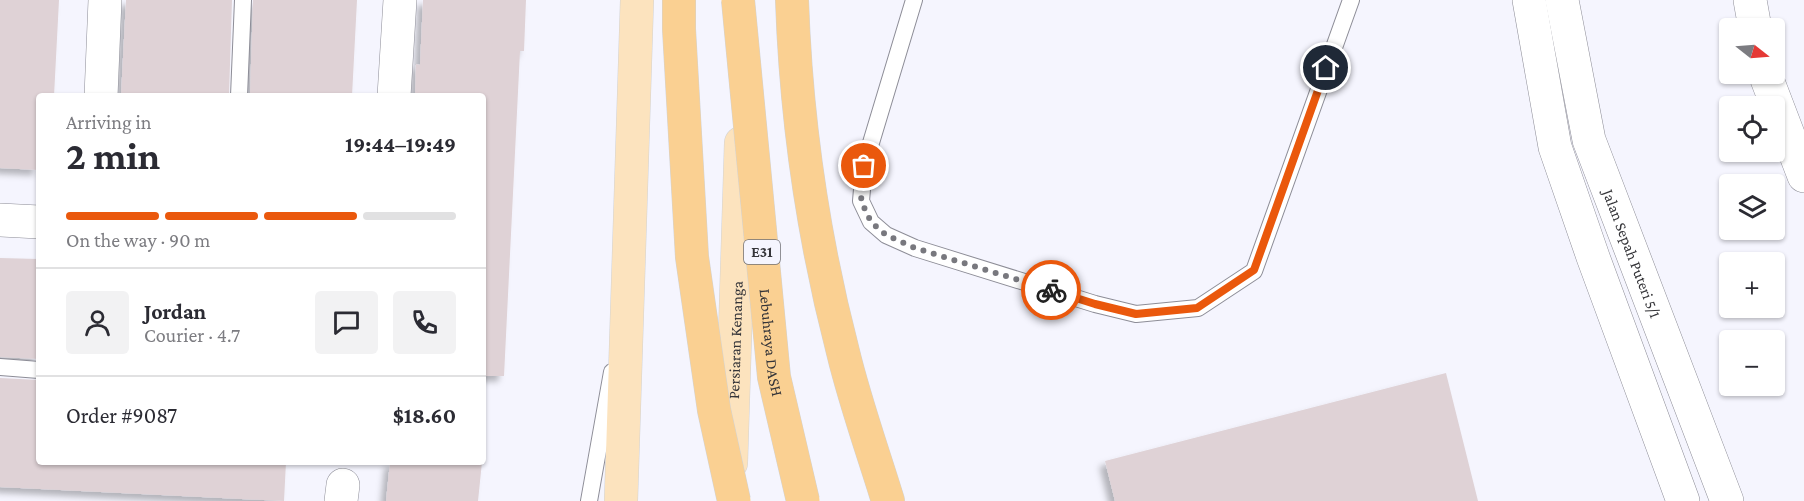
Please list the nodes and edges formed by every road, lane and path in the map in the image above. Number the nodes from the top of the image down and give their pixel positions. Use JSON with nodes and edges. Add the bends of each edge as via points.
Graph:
{"nodes":[{"id":1,"x":105,"y":0,"type":"edge"},
{"id":2,"x":243,"y":0,"type":"edge"},
{"id":3,"x":400,"y":0,"type":"edge"},
{"id":4,"x":637,"y":0,"type":"edge"},
{"id":5,"x":680,"y":0,"type":"edge"},
{"id":6,"x":738,"y":0,"type":"edge"},
{"id":7,"x":746,"y":0,"type":"edge"},
{"id":8,"x":792,"y":0,"type":"edge"},
{"id":9,"x":914,"y":0,"type":"edge"},
{"id":10,"x":1351,"y":0,"type":"edge"},
{"id":11,"x":1529,"y":0,"type":"edge"},
{"id":12,"x":1562,"y":0,"type":"edge"},
{"id":13,"x":1750,"y":0,"type":"edge"},
{"id":14,"x":1753,"y":18,"type":"edge"},
{"id":15,"x":1769,"y":84,"type":"edge"},
{"id":16,"x":101,"y":93,"type":"edge"},
{"id":17,"x":238,"y":93,"type":"edge"},
{"id":18,"x":394,"y":93,"type":"edge"},
{"id":19,"x":1804,"y":176,"type":"edge"},
{"id":20,"x":0,"y":220,"type":"edge"},
{"id":21,"x":36,"y":222,"type":"edge"},
{"id":22,"x":626,"y":323,"type":"junction"},
{"id":23,"x":0,"y":367,"type":"edge"},
{"id":24,"x":36,"y":370,"type":"edge"},
{"id":25,"x":589,"y":501,"type":"edge"},
{"id":26,"x":621,"y":501,"type":"edge"},
{"id":27,"x":732,"y":501,"type":"edge"},
{"id":28,"x":803,"y":501,"type":"edge"},
{"id":29,"x":888,"y":501,"type":"edge"},
{"id":30,"x":1683,"y":501,"type":"edge"},
{"id":31,"x":1727,"y":501,"type":"edge"}],
"edges":[{"from":1,"to":16,"type":"street"},
{"from":2,"to":17,"type":"lane"},
{"from":3,"to":18,"type":"street"},
{"from":4,"to":22,"type":"main road"},
{"from":5,"to":27,"type":"highway","bridge":true,"via":[[693,257],[714,410]]},
{"from":6,"to":28,"type":"highway","name":"Lebuhraya DASH","number":"E31","bridge":true,"via":[[774,377]]},
{"from":7,"to":27,"type":"main road","name":"Persiaran Kenanga"},
{"from":8,"to":29,"type":"highway","via":[[794,59],[812,209],[843,355]]},
{"from":9,"to":10,"type":"lane","via":[[864,166],[861,201],[871,222],[886,235],[915,248],[1136,314],[1197,308],[1254,270]]},
{"from":11,"to":30,"type":"street","via":[[1555,147]]},
{"from":12,"to":31,"type":"street","name":"Jalan Sepah Puteri 5/1","via":[[1589,140]]},
{"from":13,"to":14,"type":"street"},
{"from":15,"to":19,"type":"street"},
{"from":20,"to":21,"type":"street"},
{"from":22,"to":25,"type":"lane","via":[[615,356]]},
{"from":22,"to":26,"type":"main road"},
{"from":23,"to":24,"type":"lane"}]}
